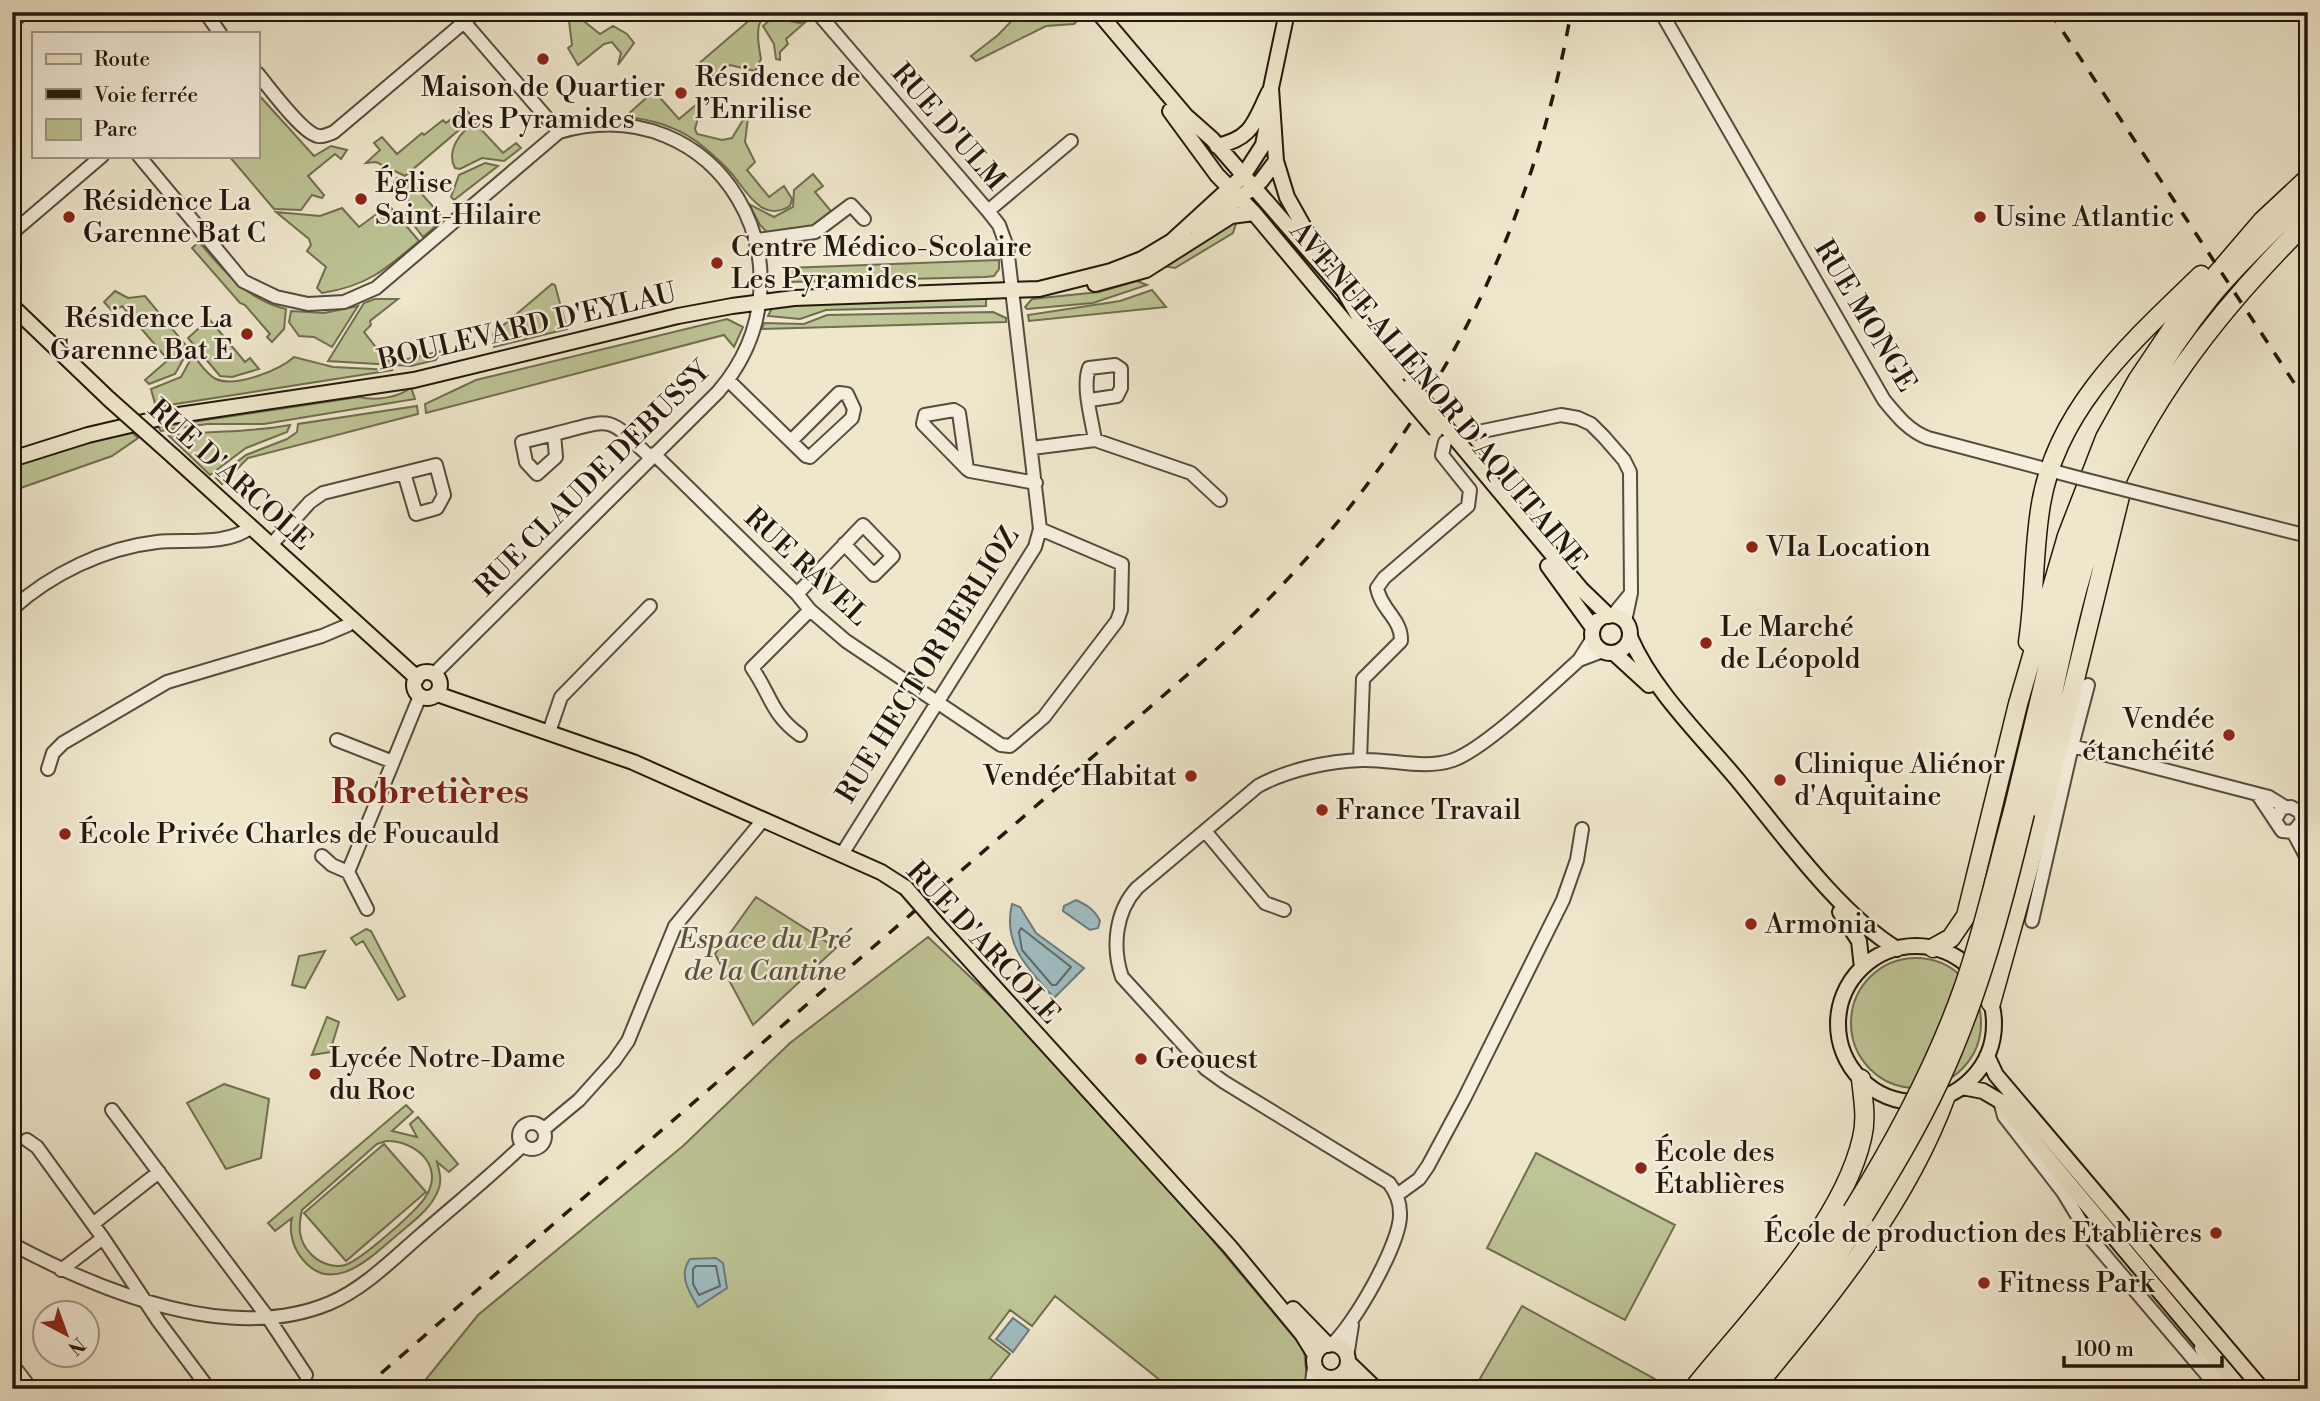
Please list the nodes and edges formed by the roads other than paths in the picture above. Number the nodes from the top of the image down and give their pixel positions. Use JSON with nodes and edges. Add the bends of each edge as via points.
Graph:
{"nodes":[{"id":1,"x":24,"y":12,"type":"edge"},
{"id":2,"x":205,"y":12,"type":"edge"},
{"id":3,"x":476,"y":12,"type":"edge"},
{"id":4,"x":817,"y":12,"type":"edge"},
{"id":5,"x":1088,"y":12,"type":"edge"},
{"id":6,"x":1098,"y":12,"type":"edge"},
{"id":7,"x":1287,"y":12,"type":"edge"},
{"id":8,"x":1661,"y":12,"type":"edge"},
{"id":9,"x":12,"y":22,"type":"edge"},
{"id":10,"x":464,"y":22,"type":"junction"},
{"id":11,"x":219,"y":32,"type":"edge"},
{"id":12,"x":259,"y":75,"type":"edge"},
{"id":13,"x":1271,"y":88,"type":"junction"},
{"id":14,"x":1270,"y":109,"type":"junction"},
{"id":15,"x":559,"y":132,"type":"junction"},
{"id":16,"x":1071,"y":141,"type":"dead end"},
{"id":17,"x":1217,"y":146,"type":"junction"},
{"id":18,"x":100,"y":158,"type":"edge"},
{"id":19,"x":141,"y":158,"type":"edge"},
{"id":20,"x":1276,"y":161,"type":"junction"},
{"id":21,"x":2308,"y":178,"type":"edge"},
{"id":22,"x":1242,"y":187,"type":"junction"},
{"id":23,"x":2308,"y":196,"type":"edge"},
{"id":24,"x":988,"y":211,"type":"junction"},
{"id":25,"x":1254,"y":213,"type":"junction"},
{"id":26,"x":864,"y":219,"type":"dead end"},
{"id":27,"x":2262,"y":221,"type":"junction"},
{"id":28,"x":2308,"y":221,"type":"edge"},
{"id":29,"x":12,"y":233,"type":"edge"},
{"id":30,"x":1198,"y":236,"type":"junction"},
{"id":31,"x":757,"y":240,"type":"junction"},
{"id":32,"x":1060,"y":286,"type":"junction"},
{"id":33,"x":1012,"y":289,"type":"junction"},
{"id":34,"x":1344,"y":292,"type":"junction"},
{"id":35,"x":760,"y":301,"type":"junction"},
{"id":36,"x":12,"y":306,"type":"edge"},
{"id":37,"x":1359,"y":318,"type":"junction"},
{"id":38,"x":728,"y":380,"type":"junction"},
{"id":39,"x":1404,"y":384,"type":"junction"},
{"id":40,"x":1090,"y":400,"type":"dead end"},
{"id":41,"x":554,"y":434,"type":"dead end"},
{"id":42,"x":1450,"y":439,"type":"junction"},
{"id":43,"x":1095,"y":440,"type":"junction"},
{"id":44,"x":791,"y":441,"type":"junction"},
{"id":45,"x":1032,"y":448,"type":"junction"},
{"id":46,"x":652,"y":455,"type":"junction"},
{"id":47,"x":12,"y":459,"type":"edge"},
{"id":48,"x":2125,"y":464,"type":"junction"},
{"id":49,"x":967,"y":468,"type":"junction"},
{"id":50,"x":2049,"y":471,"type":"junction"},
{"id":51,"x":404,"y":473,"type":"dead end"},
{"id":52,"x":1035,"y":484,"type":"junction"},
{"id":53,"x":1220,"y":500,"type":"dead end"},
{"id":54,"x":251,"y":527,"type":"junction"},
{"id":55,"x":1040,"y":529,"type":"junction"},
{"id":56,"x":2308,"y":536,"type":"edge"},
{"id":57,"x":844,"y":544,"type":"dead end"},
{"id":58,"x":271,"y":545,"type":"junction"},
{"id":59,"x":797,"y":594,"type":"junction"},
{"id":60,"x":650,"y":606,"type":"dead end"},
{"id":61,"x":12,"y":609,"type":"edge"},
{"id":62,"x":810,"y":610,"type":"junction"},
{"id":63,"x":1616,"y":617,"type":"junction"},
{"id":64,"x":353,"y":620,"type":"junction"},
{"id":65,"x":1593,"y":633,"type":"junction"},
{"id":66,"x":1630,"y":637,"type":"junction"},
{"id":67,"x":1608,"y":652,"type":"junction"},
{"id":68,"x":1579,"y":660,"type":"junction"},
{"id":69,"x":434,"y":674,"type":"junction"},
{"id":70,"x":417,"y":678,"type":"junction"},
{"id":71,"x":2088,"y":685,"type":"dead end"},
{"id":72,"x":437,"y":694,"type":"junction"},
{"id":73,"x":420,"y":696,"type":"junction"},
{"id":74,"x":938,"y":702,"type":"junction"},
{"id":75,"x":2018,"y":704,"type":"junction"},
{"id":76,"x":549,"y":732,"type":"junction"},
{"id":77,"x":800,"y":735,"type":"dead end"},
{"id":78,"x":337,"y":740,"type":"dead end"},
{"id":79,"x":2073,"y":746,"type":"junction"},
{"id":80,"x":1360,"y":760,"type":"junction"},
{"id":81,"x":393,"y":762,"type":"junction"},
{"id":82,"x":48,"y":769,"type":"dead end"},
{"id":83,"x":2258,"y":795,"type":"junction"},
{"id":84,"x":2285,"y":807,"type":"junction"},
{"id":85,"x":2304,"y":809,"type":"edge"},
{"id":86,"x":2019,"y":812,"type":"junction"},
{"id":87,"x":2276,"y":818,"type":"junction"},
{"id":88,"x":763,"y":820,"type":"junction"},
{"id":89,"x":1582,"y":829,"type":"dead end"},
{"id":90,"x":1205,"y":831,"type":"junction"},
{"id":91,"x":2293,"y":832,"type":"junction"},
{"id":92,"x":842,"y":854,"type":"junction"},
{"id":93,"x":322,"y":856,"type":"dead end"},
{"id":94,"x":2308,"y":860,"type":"edge"},
{"id":95,"x":348,"y":872,"type":"junction"},
{"id":96,"x":367,"y":909,"type":"dead end"},
{"id":97,"x":1284,"y":910,"type":"dead end"},
{"id":98,"x":2032,"y":921,"type":"dead end"},
{"id":99,"x":1897,"y":948,"type":"junction"},
{"id":100,"x":1933,"y":948,"type":"junction"},
{"id":101,"x":1862,"y":968,"type":"junction"},
{"id":102,"x":1991,"y":1003,"type":"junction"},
{"id":103,"x":1987,"y":1056,"type":"junction"},
{"id":104,"x":1861,"y":1079,"type":"junction"},
{"id":105,"x":1954,"y":1091,"type":"junction"},
{"id":106,"x":2000,"y":1101,"type":"junction"},
{"id":107,"x":111,"y":1110,"type":"dead end"},
{"id":108,"x":544,"y":1129,"type":"junction"},
{"id":109,"x":27,"y":1140,"type":"dead end"},
{"id":110,"x":523,"y":1145,"type":"junction"},
{"id":111,"x":159,"y":1172,"type":"junction"},
{"id":112,"x":1397,"y":1195,"type":"junction"},
{"id":113,"x":1858,"y":1214,"type":"junction"},
{"id":114,"x":94,"y":1223,"type":"junction"},
{"id":115,"x":103,"y":1238,"type":"junction"},
{"id":116,"x":12,"y":1244,"type":"edge"},
{"id":117,"x":1230,"y":1247,"type":"junction"},
{"id":118,"x":61,"y":1270,"type":"junction"},
{"id":119,"x":146,"y":1300,"type":"junction"},
{"id":120,"x":269,"y":1320,"type":"junction"},
{"id":121,"x":1353,"y":1321,"type":"junction"},
{"id":122,"x":2191,"y":1329,"type":"junction"},
{"id":123,"x":1329,"y":1345,"type":"junction"},
{"id":124,"x":1347,"y":1359,"type":"junction"},
{"id":125,"x":1315,"y":1361,"type":"junction"},
{"id":126,"x":12,"y":1364,"type":"edge"},
{"id":127,"x":306,"y":1375,"type":"dead end"},
{"id":128,"x":1330,"y":1381,"type":"edge"},
{"id":129,"x":32,"y":1389,"type":"edge"},
{"id":130,"x":209,"y":1389,"type":"edge"},
{"id":131,"x":1311,"y":1389,"type":"edge"},
{"id":132,"x":1362,"y":1389,"type":"edge"},
{"id":133,"x":1377,"y":1389,"type":"edge"},
{"id":134,"x":1693,"y":1389,"type":"edge"},
{"id":135,"x":1715,"y":1389,"type":"edge"},
{"id":136,"x":1732,"y":1389,"type":"edge"},
{"id":137,"x":1754,"y":1389,"type":"edge"},
{"id":138,"x":2219,"y":1389,"type":"edge"},
{"id":139,"x":2224,"y":1389,"type":"edge"},
{"id":140,"x":2241,"y":1389,"type":"edge"},
{"id":141,"x":2262,"y":1389,"type":"edge"}],
"edges":[{"from":1,"to":9,"type":"street"},
{"from":2,"to":11,"type":"street"},
{"from":3,"to":10,"type":"street"},
{"from":4,"to":24,"type":"street","name":"RUE D'ULM"},
{"from":5,"to":22,"type":"main road","via":[[1188,135],[1209,150]]},
{"from":6,"to":17,"type":"main road"},
{"from":7,"to":13,"type":"main road"},
{"from":8,"to":50,"type":"street","name":"RUE MONGE","via":[[1884,400],[1899,418],[1917,434]]},
{"from":10,"to":12,"type":"street","via":[[334,132],[316,136],[305,128]]},
{"from":10,"to":15,"type":"street"},
{"from":13,"to":14,"type":"main road"},
{"from":13,"to":17,"type":"main road","via":[[1249,133]]},
{"from":14,"to":20,"type":"main road","name":"AVENUE ALIÉNOR D'AQUITAINE"},
{"from":14,"to":22,"type":"main road","via":[[1263,145]]},
{"from":15,"to":19,"type":"street","via":[[376,288],[344,302],[308,303],[276,297],[243,281]]},
{"from":15,"to":31,"type":"street","name":"RUE CLAUDE DEBUSSY","via":[[585,125],[644,129],[670,138],[696,153],[728,184]]},
{"from":16,"to":24,"type":"street"},
{"from":17,"to":22,"type":"main road"},
{"from":18,"to":29,"type":"street"},
{"from":20,"to":22,"type":"main road"},
{"from":20,"to":34,"type":"main road","name":"AVENUE ALIÉNOR D'AQUITAINE","via":[[1293,209],[1342,280]]},
{"from":21,"to":27,"type":"highway"},
{"from":22,"to":25,"type":"main road","name":"AVENUE ALIÉNOR D'AQUITAINE"},
{"from":22,"to":30,"type":"main road","name":"BOULEVARD D'EYLAU"},
{"from":22,"to":32,"type":"main road","name":"BOULEVARD D'EYLAU","via":[[1163,247],[1111,271]]},
{"from":22,"to":34,"type":"main road","name":"AVENUE ALIÉNOR D'AQUITAINE"},
{"from":22,"to":37,"type":"main road","name":"AVENUE ALIÉNOR D'AQUITAINE"},
{"from":23,"to":86,"type":"highway","via":[[2212,295],[2130,420],[2073,561]]},
{"from":24,"to":33,"type":"street","name":"RUE D'ULM","via":[[1007,247]]},
{"from":25,"to":30,"type":"main road","name":"BOULEVARD D'EYLAU","via":[[1231,216]]},
{"from":25,"to":39,"type":"main road","name":"AVENUE ALIÉNOR D'AQUITAINE"},
{"from":26,"to":31,"type":"street","via":[[851,205],[815,232]]},
{"from":27,"to":50,"type":"highway","via":[[2246,231],[2107,369],[2073,419]]},
{"from":27,"to":75,"type":"highway","via":[[2179,318],[2105,438],[2067,536]]},
{"from":28,"to":48,"type":"highway","via":[[2254,275],[2200,341]]},
{"from":30,"to":32,"type":"main road","name":"BOULEVARD D'EYLAU","via":[[1146,270],[1119,280]]},
{"from":31,"to":35,"type":"street","name":"RUE CLAUDE DEBUSSY"},
{"from":32,"to":33,"type":"main road","name":"BOULEVARD D'EYLAU"},
{"from":33,"to":35,"type":"main road","name":"BOULEVARD D'EYLAU"},
{"from":33,"to":45,"type":"street","name":"RUE HECTOR BERLIOZ"},
{"from":34,"to":37,"type":"main road","name":"AVENUE ALIÉNOR D'AQUITAINE"},
{"from":35,"to":38,"type":"street","name":"RUE CLAUDE DEBUSSY","via":[[753,333]]},
{"from":35,"to":47,"type":"main road","name":"BOULEVARD D'EYLAU","via":[[678,316],[414,380],[165,417]]},
{"from":36,"to":54,"type":"main road","name":"RUE D'ARCOLE","bridge":true},
{"from":37,"to":39,"type":"main road","name":"AVENUE ALIÉNOR D'AQUITAINE"},
{"from":38,"to":44,"type":"street"},
{"from":38,"to":46,"type":"street","name":"RUE CLAUDE DEBUSSY"},
{"from":39,"to":42,"type":"main road","name":"AVENUE ALIÉNOR D'AQUITAINE","bridge":true},
{"from":40,"to":43,"type":"street"},
{"from":41,"to":46,"type":"street","name":"RUE RAVEL","via":[[608,422]]},
{"from":42,"to":63,"type":"main road","name":"AVENUE ALIÉNOR D'AQUITAINE","via":[[1572,579]]},
{"from":42,"to":63,"type":"street","via":[[1561,415],[1591,424],[1630,472],[1631,593]]},
{"from":42,"to":65,"type":"main road","name":"AVENUE ALIÉNOR D'AQUITAINE","via":[[1556,575]]},
{"from":42,"to":80,"type":"street","via":[[1442,455],[1471,496],[1468,506],[1377,588],[1380,602],[1401,627],[1401,641],[1363,679]]},
{"from":43,"to":45,"type":"street"},
{"from":43,"to":53,"type":"street","via":[[1191,473]]},
{"from":44,"to":44,"type":"street","via":[[806,456],[814,455],[852,418],[854,409],[847,394],[839,393]]},
{"from":45,"to":52,"type":"street","name":"RUE HECTOR BERLIOZ"},
{"from":46,"to":59,"type":"street","name":"RUE RAVEL"},
{"from":46,"to":69,"type":"street","name":"RUE CLAUDE DEBUSSY"},
{"from":48,"to":86,"type":"highway","via":[[2095,532]]},
{"from":48,"to":102,"type":"highway","via":[[2120,502]]},
{"from":49,"to":49,"type":"street","via":[[959,413],[925,415],[923,424]]},
{"from":49,"to":52,"type":"street"},
{"from":50,"to":56,"type":"street","name":"RUE MONGE","bridge":true},
{"from":50,"to":75,"type":"highway","via":[[2035,549],[2030,628]]},
{"from":51,"to":58,"type":"street","via":[[323,493]]},
{"from":52,"to":55,"type":"street","name":"RUE HECTOR BERLIOZ"},
{"from":54,"to":58,"type":"main road","name":"RUE D'ARCOLE"},
{"from":54,"to":61,"type":"street","via":[[223,538],[153,542],[102,556],[51,580]]},
{"from":55,"to":74,"type":"street","name":"RUE HECTOR BERLIOZ","via":[[1035,547]]},
{"from":55,"to":74,"type":"street","name":"RUE RAVEL","via":[[1122,564],[1117,621],[1044,717],[1010,746],[1001,745]]},
{"from":57,"to":59,"type":"street"},
{"from":58,"to":64,"type":"main road","name":"RUE D'ARCOLE"},
{"from":59,"to":62,"type":"street","name":"RUE RAVEL"},
{"from":60,"to":76,"type":"street","via":[[561,697]]},
{"from":62,"to":74,"type":"street","name":"RUE RAVEL","via":[[846,641]]},
{"from":62,"to":77,"type":"street","via":[[752,668],[779,718]]},
{"from":63,"to":65,"type":"main road","via":[[1600,620]]},
{"from":63,"to":66,"type":"main road"},
{"from":64,"to":70,"type":"main road","name":"RUE D'ARCOLE"},
{"from":64,"to":82,"type":"street","via":[[322,636],[187,674],[150,690],[63,743],[53,753]]},
{"from":65,"to":67,"type":"main road"},
{"from":65,"to":68,"type":"street"},
{"from":66,"to":67,"type":"main road","via":[[1624,648]]},
{"from":66,"to":99,"type":"main road","via":[[1652,678],[1793,847],[1858,918]]},
{"from":67,"to":68,"type":"street"},
{"from":67,"to":101,"type":"main road","via":[[1647,682],[1852,926]]},
{"from":68,"to":80,"type":"street","via":[[1460,757],[1435,764]]},
{"from":69,"to":70,"type":"main road"},
{"from":69,"to":72,"type":"main road","via":[[440,683]]},
{"from":70,"to":73,"type":"main road","via":[[414,686]]},
{"from":71,"to":79,"type":"street"},
{"from":72,"to":73,"type":"main road"},
{"from":72,"to":76,"type":"main road","name":"RUE D'ARCOLE"},
{"from":73,"to":81,"type":"street"},
{"from":74,"to":92,"type":"street","name":"RUE HECTOR BERLIOZ"},
{"from":75,"to":100,"type":"highway","via":[[1966,916],[1951,938]]},
{"from":76,"to":88,"type":"main road","name":"RUE D'ARCOLE","via":[[633,762]]},
{"from":78,"to":81,"type":"street"},
{"from":79,"to":83,"type":"street"},
{"from":79,"to":98,"type":"street"},
{"from":80,"to":90,"type":"street","via":[[1278,775]]},
{"from":81,"to":95,"type":"street"},
{"from":83,"to":84,"type":"street"},
{"from":83,"to":87,"type":"street"},
{"from":84,"to":85,"type":"street"},
{"from":84,"to":87,"type":"street"},
{"from":85,"to":91,"type":"street"},
{"from":86,"to":113,"type":"highway","bridge":true,"via":[[1949,1023]]},
{"from":87,"to":91,"type":"street","via":[[2279,828]]},
{"from":88,"to":92,"type":"main road","name":"RUE D'ARCOLE"},
{"from":88,"to":108,"type":"street","via":[[675,926],[628,1041],[614,1061],[579,1100]]},
{"from":89,"to":112,"type":"street","via":[[1571,882],[1481,1065],[1428,1166]]},
{"from":90,"to":97,"type":"street","via":[[1265,903]]},
{"from":90,"to":112,"type":"street","via":[[1127,899],[1115,958],[1122,977],[1215,1076],[1389,1183]]},
{"from":91,"to":94,"type":"street"},
{"from":92,"to":117,"type":"main road","name":"RUE D'ARCOLE","bridge":true,"via":[[906,888]]},
{"from":93,"to":95,"type":"street"},
{"from":95,"to":96,"type":"street"},
{"from":99,"to":100,"type":"main road"},
{"from":99,"to":101,"type":"main road"},
{"from":100,"to":102,"type":"main road","via":[[1963,962],[1985,988]]},
{"from":101,"to":104,"type":"main road","via":[[1842,999],[1838,1023],[1842,1048]]},
{"from":102,"to":103,"type":"main road","via":[[1994,1028]]},
{"from":103,"to":105,"type":"main road"},
{"from":103,"to":141,"type":"main road","via":[[1996,1075]]},
{"from":104,"to":105,"type":"main road","via":[[1875,1091],[1910,1102]]},
{"from":104,"to":134,"type":"highway","via":[[1865,1115],[1858,1153],[1829,1215]]},
{"from":105,"to":106,"type":"main road","via":[[1983,1091]]},
{"from":105,"to":137,"type":"highway","via":[[1871,1236]]},
{"from":106,"to":122,"type":"main road"},
{"from":106,"to":138,"type":"street","via":[[2004,1116],[2063,1192],[2092,1240]]},
{"from":107,"to":111,"type":"street"},
{"from":108,"to":110,"type":"street","via":[[541,1146],[530,1149]]},
{"from":108,"to":110,"type":"street","via":[[533,1123],[525,1125],[519,1135]]},
{"from":109,"to":114,"type":"street"},
{"from":110,"to":120,"type":"street","via":[[369,1279],[333,1302]]},
{"from":111,"to":114,"type":"street"},
{"from":111,"to":120,"type":"street"},
{"from":112,"to":121,"type":"street","via":[[1401,1214],[1397,1234]]},
{"from":113,"to":135,"type":"highway"},
{"from":113,"to":136,"type":"highway","via":[[1822,1278]]},
{"from":114,"to":115,"type":"street"},
{"from":115,"to":118,"type":"street"},
{"from":115,"to":119,"type":"street"},
{"from":116,"to":118,"type":"street"},
{"from":117,"to":123,"type":"main road","name":"RUE D'ARCOLE"},
{"from":117,"to":125,"type":"main road","name":"RUE D'ARCOLE","via":[[1302,1334]]},
{"from":118,"to":119,"type":"street"},
{"from":119,"to":120,"type":"street","via":[[207,1315]]},
{"from":119,"to":130,"type":"street"},
{"from":120,"to":127,"type":"street"},
{"from":121,"to":123,"type":"street"},
{"from":121,"to":124,"type":"street"},
{"from":122,"to":139,"type":"street"},
{"from":122,"to":140,"type":"main road"},
{"from":123,"to":124,"type":"main road","name":"RUE D'ARCOLE","via":[[1341,1348]]},
{"from":123,"to":125,"type":"main road"},
{"from":124,"to":128,"type":"main road"},
{"from":124,"to":133,"type":"main road"},
{"from":125,"to":128,"type":"main road","name":"RUE D'ARCOLE"},
{"from":125,"to":131,"type":"street"},
{"from":126,"to":129,"type":"street"},
{"from":128,"to":132,"type":"main road"}]}
